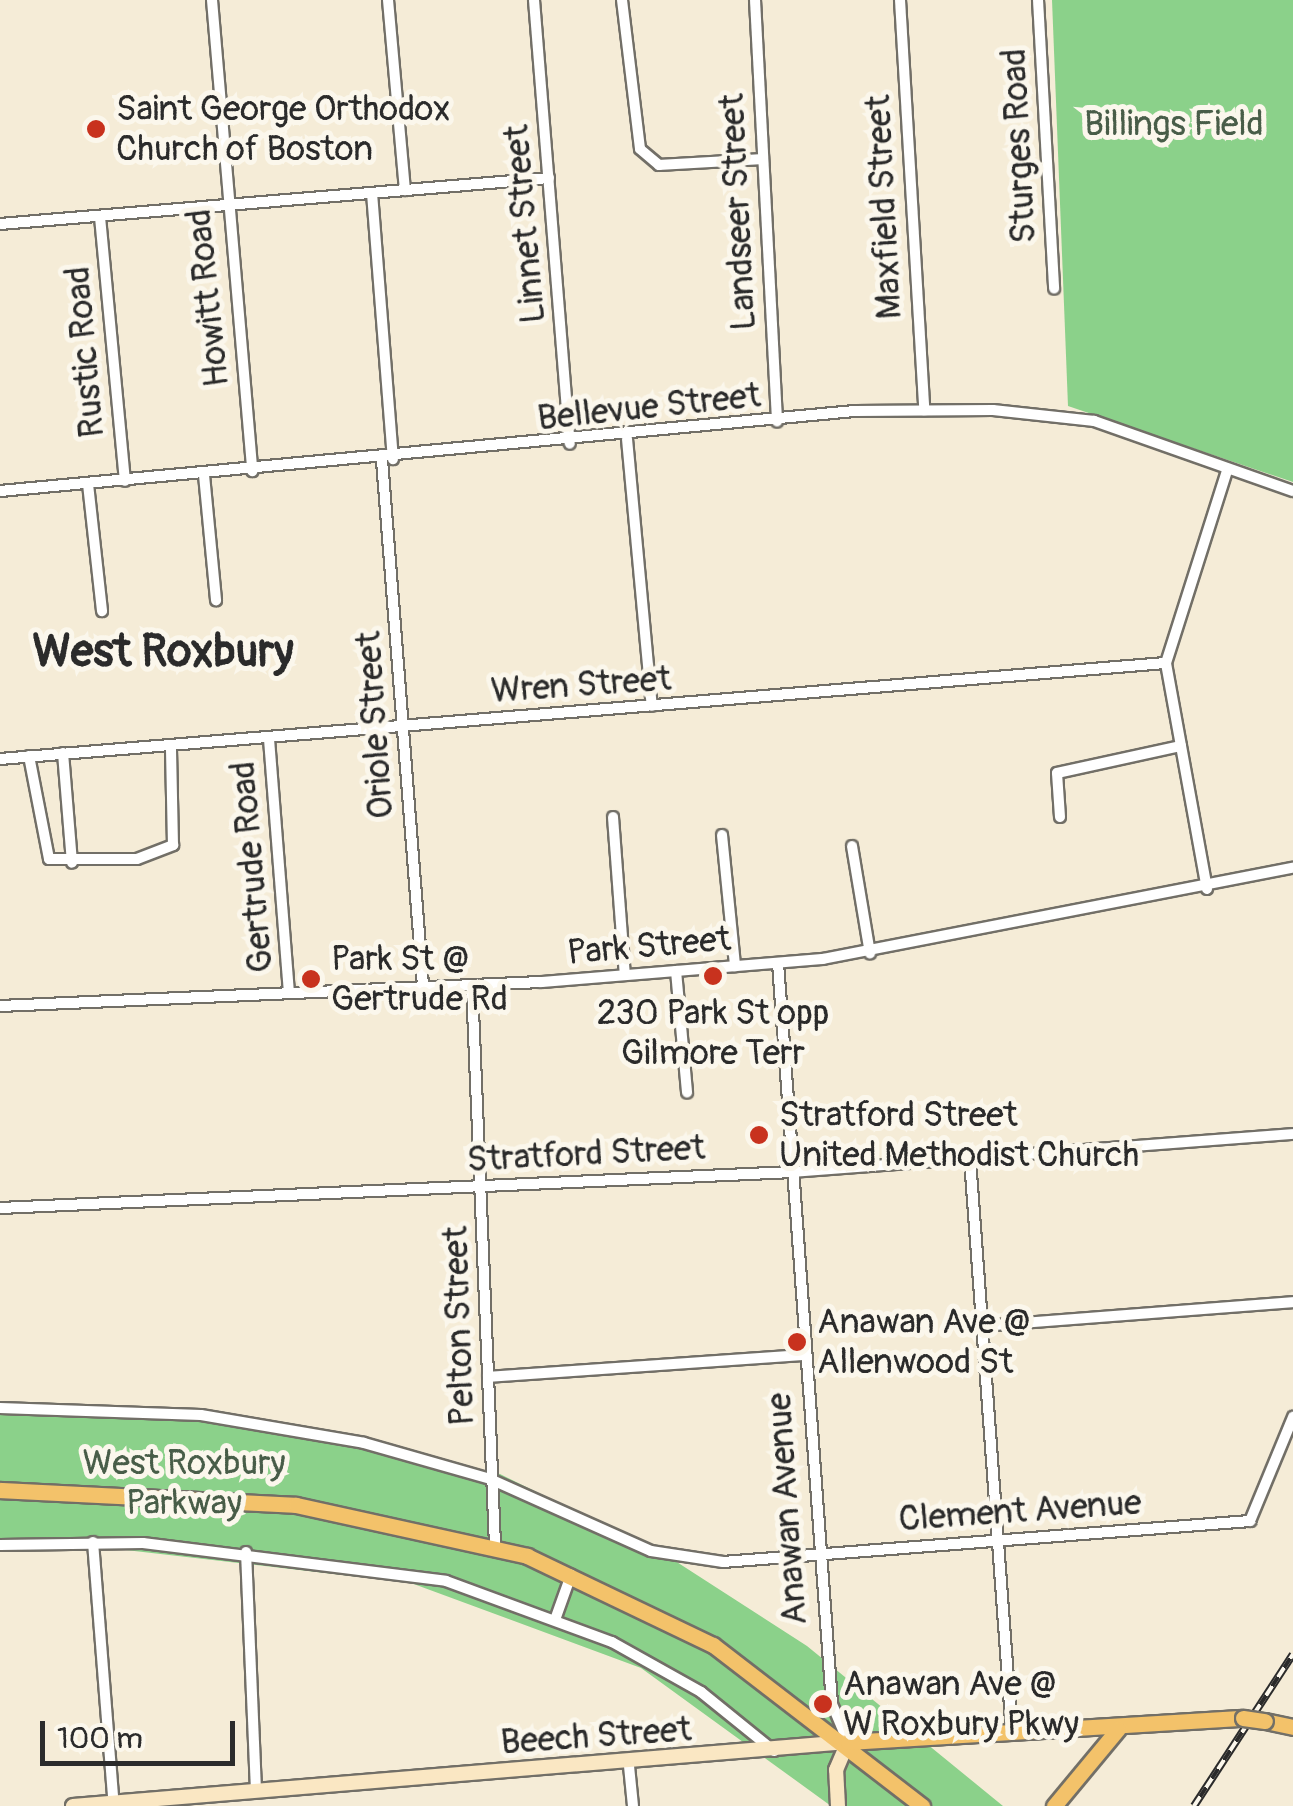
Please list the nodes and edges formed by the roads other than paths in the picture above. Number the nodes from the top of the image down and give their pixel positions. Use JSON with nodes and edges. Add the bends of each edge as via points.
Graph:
{"nodes":[{"id":1,"x":212,"y":0,"type":"edge"},
{"id":2,"x":388,"y":0,"type":"edge"},
{"id":3,"x":534,"y":0,"type":"edge"},
{"id":4,"x":622,"y":0,"type":"edge"},
{"id":5,"x":755,"y":0,"type":"edge"},
{"id":6,"x":900,"y":0,"type":"edge"},
{"id":7,"x":1038,"y":0,"type":"edge"},
{"id":8,"x":763,"y":159,"type":"junction"},
{"id":9,"x":549,"y":178,"type":"junction"},
{"id":10,"x":405,"y":190,"type":"junction"},
{"id":11,"x":372,"y":192,"type":"junction"},
{"id":12,"x":226,"y":208,"type":"junction"},
{"id":13,"x":100,"y":217,"type":"junction"},
{"id":14,"x":0,"y":224,"type":"edge"},
{"id":15,"x":1054,"y":289,"type":"dead end"},
{"id":16,"x":924,"y":410,"type":"junction"},
{"id":17,"x":777,"y":421,"type":"junction"},
{"id":18,"x":628,"y":439,"type":"junction"},
{"id":19,"x":570,"y":444,"type":"junction"},
{"id":20,"x":388,"y":460,"type":"junction"},
{"id":21,"x":252,"y":471,"type":"junction"},
{"id":22,"x":1227,"y":471,"type":"junction"},
{"id":23,"x":204,"y":475,"type":"junction"},
{"id":24,"x":125,"y":481,"type":"junction"},
{"id":25,"x":88,"y":484,"type":"junction"},
{"id":26,"x":0,"y":491,"type":"edge"},
{"id":27,"x":1293,"y":491,"type":"edge"},
{"id":28,"x":216,"y":600,"type":"dead end"},
{"id":29,"x":102,"y":611,"type":"dead end"},
{"id":30,"x":1166,"y":663,"type":"junction"},
{"id":31,"x":652,"y":706,"type":"junction"},
{"id":32,"x":402,"y":727,"type":"junction"},
{"id":33,"x":269,"y":739,"type":"junction"},
{"id":34,"x":170,"y":746,"type":"junction"},
{"id":35,"x":1181,"y":746,"type":"junction"},
{"id":36,"x":63,"y":754,"type":"junction"},
{"id":37,"x":2,"y":755,"type":"edge"},
{"id":38,"x":29,"y":756,"type":"junction"},
{"id":39,"x":612,"y":817,"type":"dead end"},
{"id":40,"x":1060,"y":817,"type":"dead end"},
{"id":41,"x":722,"y":835,"type":"dead end"},
{"id":42,"x":852,"y":846,"type":"dead end"},
{"id":43,"x":72,"y":863,"type":"junction"},
{"id":44,"x":1293,"y":868,"type":"edge"},
{"id":45,"x":1207,"y":889,"type":"junction"},
{"id":46,"x":870,"y":954,"type":"junction"},
{"id":47,"x":778,"y":963,"type":"junction"},
{"id":48,"x":735,"y":966,"type":"junction"},
{"id":49,"x":676,"y":972,"type":"junction"},
{"id":50,"x":625,"y":975,"type":"junction"},
{"id":51,"x":472,"y":985,"type":"junction"},
{"id":52,"x":423,"y":986,"type":"junction"},
{"id":53,"x":289,"y":992,"type":"junction"},
{"id":54,"x":0,"y":1006,"type":"edge"},
{"id":55,"x":686,"y":1094,"type":"dead end"},
{"id":56,"x":1293,"y":1134,"type":"edge"},
{"id":57,"x":970,"y":1159,"type":"junction"},
{"id":58,"x":792,"y":1172,"type":"junction"},
{"id":59,"x":482,"y":1186,"type":"junction"},
{"id":60,"x":0,"y":1208,"type":"edge"},
{"id":61,"x":1293,"y":1302,"type":"edge"},
{"id":62,"x":984,"y":1326,"type":"junction"},
{"id":63,"x":805,"y":1355,"type":"junction"},
{"id":64,"x":488,"y":1377,"type":"junction"},
{"id":65,"x":0,"y":1408,"type":"edge"},
{"id":66,"x":1293,"y":1417,"type":"edge"},
{"id":67,"x":490,"y":1479,"type":"junction"},
{"id":68,"x":0,"y":1490,"type":"edge"},
{"id":69,"x":996,"y":1539,"type":"junction"},
{"id":70,"x":94,"y":1542,"type":"junction"},
{"id":71,"x":0,"y":1545,"type":"edge"},
{"id":72,"x":495,"y":1546,"type":"junction"},
{"id":73,"x":246,"y":1552,"type":"junction"},
{"id":74,"x":820,"y":1552,"type":"junction"},
{"id":75,"x":572,"y":1572,"type":"junction"},
{"id":76,"x":556,"y":1617,"type":"junction"},
{"id":77,"x":1293,"y":1726,"type":"edge"},
{"id":78,"x":1122,"y":1727,"type":"junction"},
{"id":79,"x":1012,"y":1734,"type":"junction"},
{"id":80,"x":848,"y":1742,"type":"junction"},
{"id":81,"x":774,"y":1752,"type":"junction"},
{"id":82,"x":629,"y":1766,"type":"junction"},
{"id":83,"x":256,"y":1789,"type":"junction"},
{"id":84,"x":114,"y":1804,"type":"edge"},
{"id":85,"x":73,"y":1806,"type":"edge"},
{"id":86,"x":633,"y":1806,"type":"edge"},
{"id":87,"x":838,"y":1806,"type":"edge"},
{"id":88,"x":922,"y":1806,"type":"edge"},
{"id":89,"x":1054,"y":1806,"type":"edge"}],
"edges":[{"from":1,"to":12,"type":"street","name":"Howitt Road"},
{"from":2,"to":10,"type":"street"},
{"from":3,"to":9,"type":"street","name":"Linnet Street"},
{"from":4,"to":8,"type":"street","via":[[640,149],[659,165]]},
{"from":5,"to":8,"type":"street","name":"Landseer Street"},
{"from":6,"to":16,"type":"street","name":"Maxfield Street"},
{"from":7,"to":15,"type":"street","name":"Sturges Road"},
{"from":8,"to":17,"type":"street","name":"Landseer Street"},
{"from":9,"to":10,"type":"street"},
{"from":9,"to":19,"type":"street","name":"Linnet Street"},
{"from":10,"to":11,"type":"street"},
{"from":11,"to":12,"type":"street"},
{"from":11,"to":20,"type":"street","name":"Oriole Street"},
{"from":12,"to":13,"type":"street"},
{"from":12,"to":21,"type":"street","name":"Howitt Road"},
{"from":13,"to":14,"type":"street"},
{"from":13,"to":24,"type":"street","name":"Rustic Road"},
{"from":16,"to":17,"type":"street","name":"Bellevue Street"},
{"from":16,"to":22,"type":"street","name":"Bellevue Street","via":[[1051,412]]},
{"from":17,"to":18,"type":"street","name":"Bellevue Street"},
{"from":18,"to":19,"type":"street","name":"Bellevue Street"},
{"from":18,"to":31,"type":"street"},
{"from":19,"to":20,"type":"street","name":"Bellevue Street"},
{"from":20,"to":21,"type":"street","name":"Bellevue Street"},
{"from":20,"to":32,"type":"street","name":"Oriole Street"},
{"from":21,"to":23,"type":"street","name":"Bellevue Street"},
{"from":22,"to":27,"type":"street","name":"Bellevue Street"},
{"from":22,"to":30,"type":"street"},
{"from":23,"to":24,"type":"street","name":"Bellevue Street"},
{"from":23,"to":28,"type":"street"},
{"from":24,"to":25,"type":"street","name":"Bellevue Street"},
{"from":25,"to":26,"type":"street","name":"Bellevue Street"},
{"from":25,"to":29,"type":"street"},
{"from":30,"to":31,"type":"street","name":"Wren Street"},
{"from":30,"to":35,"type":"street"},
{"from":31,"to":32,"type":"street","name":"Wren Street"},
{"from":32,"to":33,"type":"street","name":"Wren Street"},
{"from":32,"to":52,"type":"street","name":"Oriole Street"},
{"from":33,"to":34,"type":"street","name":"Wren Street"},
{"from":33,"to":53,"type":"street","name":"Gertrude Road"},
{"from":34,"to":36,"type":"street","name":"Wren Street"},
{"from":34,"to":43,"type":"street","via":[[173,845],[137,859]]},
{"from":35,"to":40,"type":"street","via":[[1057,772]]},
{"from":35,"to":45,"type":"street"},
{"from":36,"to":38,"type":"street","name":"Wren Street"},
{"from":36,"to":43,"type":"street"},
{"from":37,"to":38,"type":"street","name":"Wren Street"},
{"from":38,"to":43,"type":"street","via":[[44,852]]},
{"from":39,"to":50,"type":"street"},
{"from":41,"to":48,"type":"street"},
{"from":42,"to":46,"type":"street"},
{"from":44,"to":45,"type":"street","name":"Park Street"},
{"from":45,"to":46,"type":"street","name":"Park Street"},
{"from":46,"to":47,"type":"street","name":"Park Street"},
{"from":47,"to":48,"type":"street","name":"Park Street"},
{"from":47,"to":58,"type":"street","name":"Anawan Avenue"},
{"from":48,"to":49,"type":"street","name":"Park Street"},
{"from":49,"to":50,"type":"street","name":"Park Street"},
{"from":49,"to":55,"type":"street"},
{"from":50,"to":51,"type":"street","name":"Park Street"},
{"from":51,"to":52,"type":"street","name":"Park Street"},
{"from":51,"to":59,"type":"street","name":"Pelton Street"},
{"from":52,"to":53,"type":"street","name":"Park Street"},
{"from":53,"to":54,"type":"street","name":"Park Street"},
{"from":56,"to":57,"type":"street","name":"Stratford Street"},
{"from":57,"to":58,"type":"street","name":"Stratford Street"},
{"from":57,"to":62,"type":"street"},
{"from":58,"to":59,"type":"street","name":"Stratford Street"},
{"from":58,"to":63,"type":"street","name":"Anawan Avenue"},
{"from":59,"to":60,"type":"street","name":"Stratford Street"},
{"from":59,"to":64,"type":"street","name":"Pelton Street"},
{"from":61,"to":62,"type":"street"},
{"from":62,"to":69,"type":"street"},
{"from":63,"to":64,"type":"street"},
{"from":63,"to":74,"type":"street","name":"Anawan Avenue"},
{"from":64,"to":67,"type":"street","name":"Pelton Street"},
{"from":65,"to":67,"type":"street","via":[[284,1426]]},
{"from":66,"to":69,"type":"street","name":"Clement Avenue","via":[[1250,1521]]},
{"from":67,"to":72,"type":"street","name":"Pelton Street"},
{"from":67,"to":74,"type":"street","name":"Clement Avenue","via":[[680,1559]]},
{"from":68,"to":72,"type":"main road","via":[[296,1505]]},
{"from":69,"to":74,"type":"street","name":"Clement Avenue"},
{"from":69,"to":79,"type":"street"},
{"from":70,"to":71,"type":"street"},
{"from":70,"to":73,"type":"street"},
{"from":70,"to":84,"type":"street"},
{"from":72,"to":75,"type":"main road"},
{"from":73,"to":76,"type":"street","via":[[446,1581]]},
{"from":73,"to":83,"type":"street"},
{"from":74,"to":80,"type":"street","name":"Anawan Avenue","via":[[832,1704]]},
{"from":75,"to":76,"type":"street"},
{"from":75,"to":80,"type":"main road","via":[[690,1630]]},
{"from":76,"to":81,"type":"street","via":[[701,1692]]},
{"from":77,"to":78,"type":"main road","name":"Beech Street","bridge":true,"via":[[1242,1718]]},
{"from":78,"to":79,"type":"main road","name":"Beech Street"},
{"from":78,"to":89,"type":"main road"},
{"from":79,"to":80,"type":"main road","name":"Beech Street"},
{"from":80,"to":81,"type":"street","name":"Beech Street"},
{"from":80,"to":87,"type":"street","via":[[836,1770]]},
{"from":80,"to":88,"type":"main road"},
{"from":81,"to":82,"type":"street","name":"Beech Street"},
{"from":82,"to":83,"type":"street","name":"Beech Street"},
{"from":82,"to":86,"type":"street"},
{"from":83,"to":84,"type":"street","name":"Beech Street"},
{"from":84,"to":85,"type":"street","name":"Beech Street"}]}
